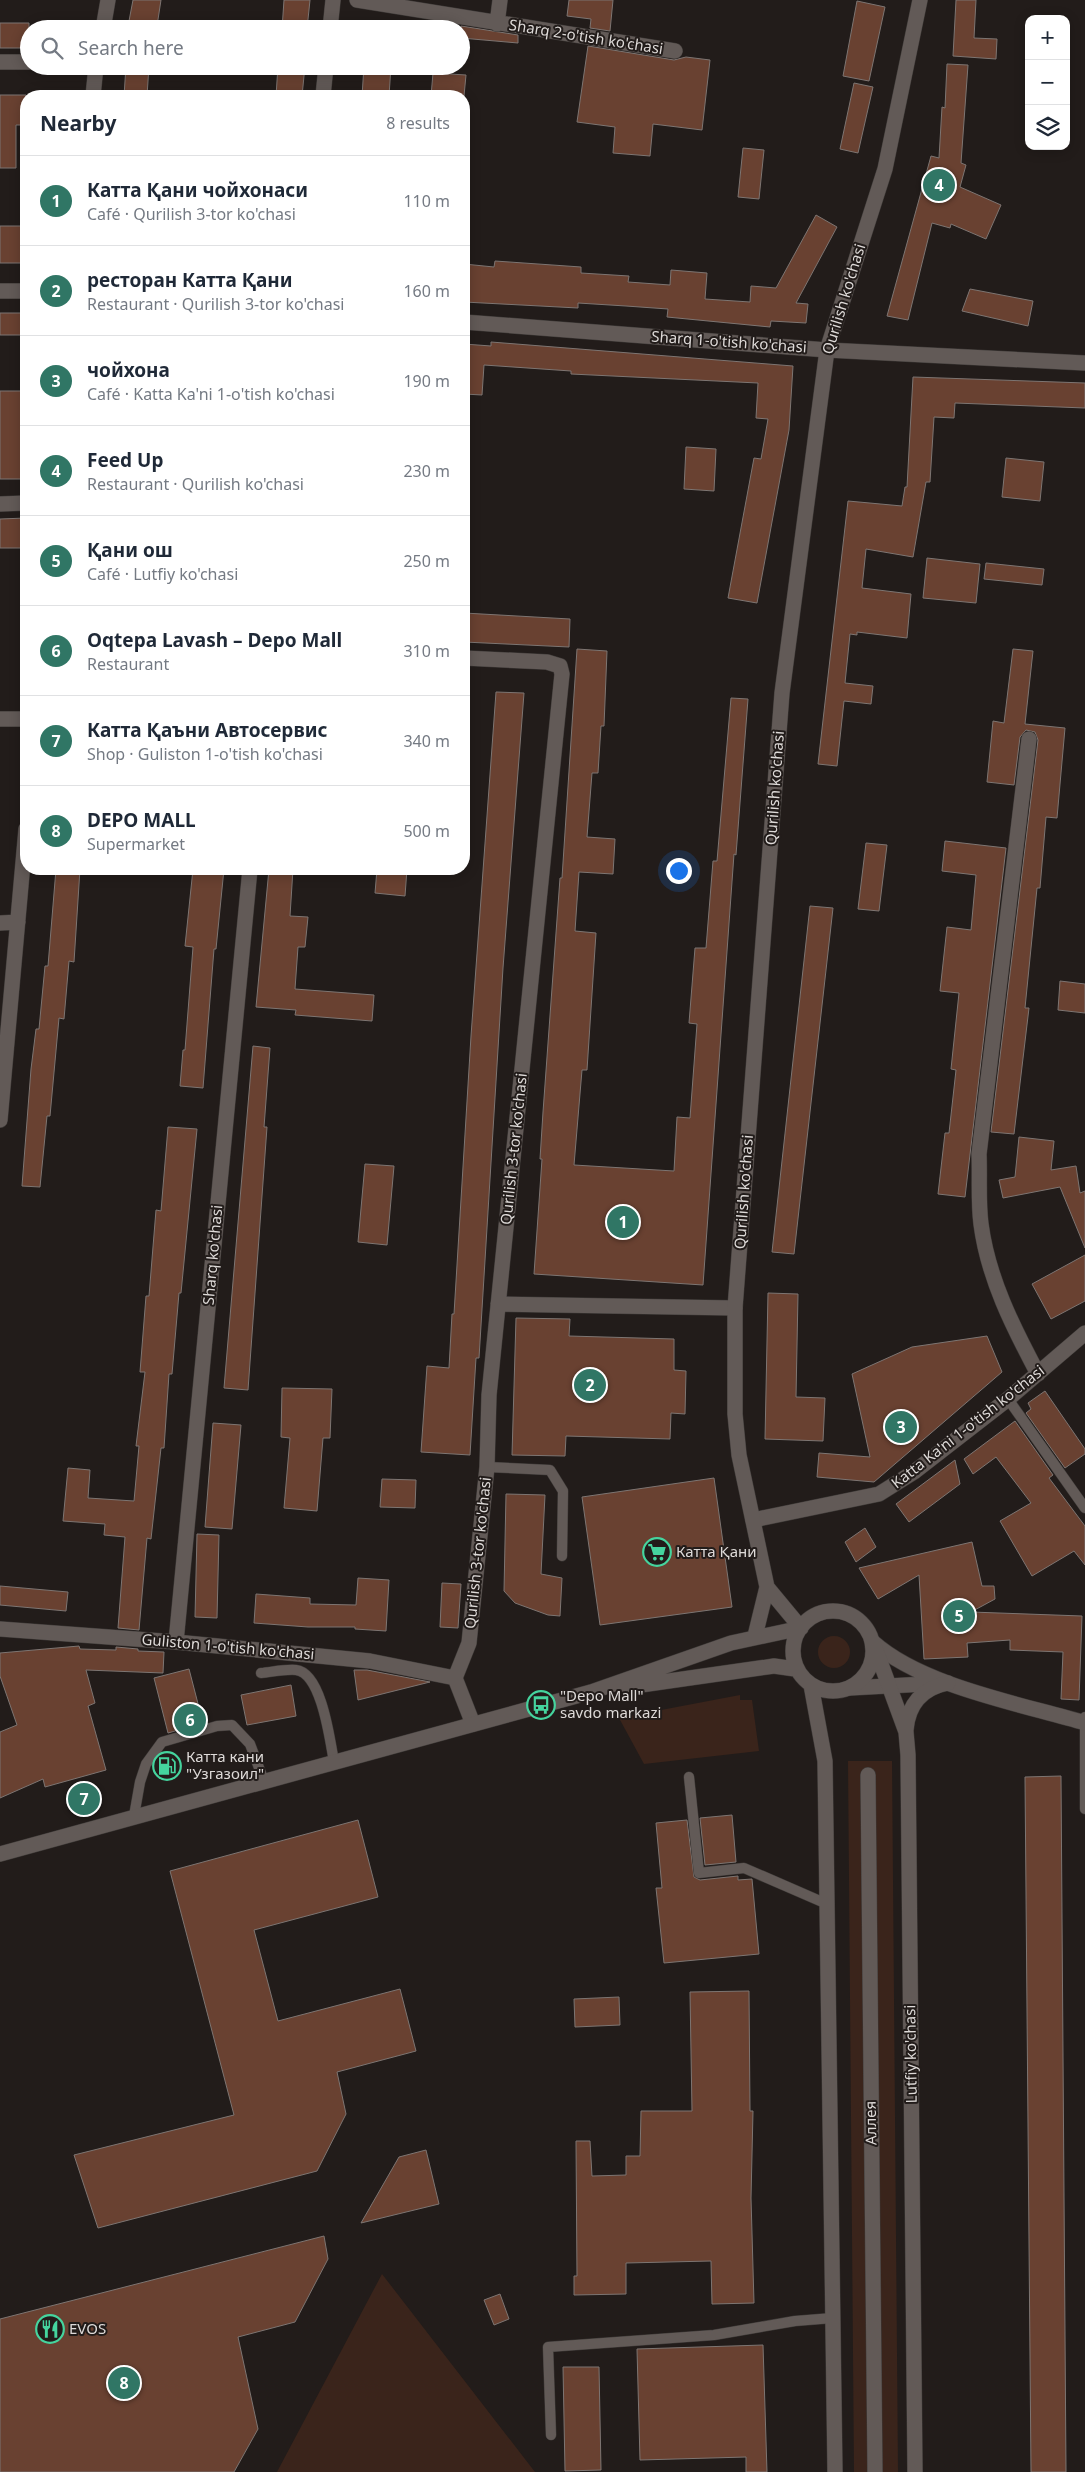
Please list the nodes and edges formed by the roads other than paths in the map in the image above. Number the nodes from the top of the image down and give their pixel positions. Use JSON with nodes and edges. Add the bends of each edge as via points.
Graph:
{"nodes":[{"id":1,"x":108,"y":0,"type":"edge"},
{"id":2,"x":333,"y":0,"type":"edge"},
{"id":3,"x":357,"y":0,"type":"edge"},
{"id":4,"x":500,"y":0,"type":"edge"},
{"id":5,"x":920,"y":0,"type":"edge"},
{"id":6,"x":105,"y":20,"type":"edge"},
{"id":7,"x":331,"y":20,"type":"edge"},
{"id":8,"x":497,"y":24,"type":"junction"},
{"id":9,"x":675,"y":51,"type":"dead end"},
{"id":10,"x":0,"y":62,"type":"edge"},
{"id":11,"x":20,"y":62,"type":"edge"},
{"id":12,"x":95,"y":75,"type":"edge"},
{"id":13,"x":325,"y":75,"type":"edge"},
{"id":14,"x":94,"y":90,"type":"edge"},
{"id":15,"x":324,"y":90,"type":"edge"},
{"id":16,"x":0,"y":291,"type":"edge"},
{"id":17,"x":20,"y":291,"type":"edge"},
{"id":18,"x":470,"y":322,"type":"edge"},
{"id":19,"x":827,"y":350,"type":"junction"},
{"id":20,"x":1085,"y":363,"type":"edge"},
{"id":21,"x":0,"y":504,"type":"edge"},
{"id":22,"x":20,"y":504,"type":"edge"},
{"id":23,"x":470,"y":658,"type":"edge"},
{"id":24,"x":0,"y":719,"type":"edge"},
{"id":25,"x":20,"y":719,"type":"edge"},
{"id":26,"x":1029,"y":739,"type":"dead end"},
{"id":27,"x":22,"y":875,"type":"edge"},
{"id":28,"x":249,"y":875,"type":"edge"},
{"id":29,"x":0,"y":922,"type":"edge"},
{"id":30,"x":18,"y":922,"type":"junction"},
{"id":31,"x":0,"y":1120,"type":"edge"},
{"id":32,"x":498,"y":1304,"type":"junction"},
{"id":33,"x":735,"y":1308,"type":"junction"},
{"id":34,"x":1085,"y":1333,"type":"edge"},
{"id":35,"x":1038,"y":1374,"type":"junction"},
{"id":36,"x":1008,"y":1399,"type":"junction"},
{"id":37,"x":487,"y":1467,"type":"junction"},
{"id":38,"x":1085,"y":1508,"type":"edge"},
{"id":39,"x":753,"y":1520,"type":"junction"},
{"id":40,"x":562,"y":1556,"type":"dead end"},
{"id":41,"x":768,"y":1587,"type":"junction"},
{"id":42,"x":801,"y":1628,"type":"junction"},
{"id":43,"x":0,"y":1629,"type":"edge"},
{"id":44,"x":755,"y":1636,"type":"junction"},
{"id":45,"x":176,"y":1642,"type":"junction"},
{"id":46,"x":873,"y":1642,"type":"junction"},
{"id":47,"x":795,"y":1669,"type":"junction"},
{"id":48,"x":261,"y":1673,"type":"dead end"},
{"id":49,"x":455,"y":1678,"type":"junction"},
{"id":50,"x":948,"y":1683,"type":"junction"},
{"id":51,"x":811,"y":1685,"type":"junction"},
{"id":52,"x":889,"y":1687,"type":"junction"},
{"id":53,"x":850,"y":1688,"type":"junction"},
{"id":54,"x":591,"y":1692,"type":"junction"},
{"id":55,"x":1085,"y":1721,"type":"edge"},
{"id":56,"x":473,"y":1724,"type":"junction"},
{"id":57,"x":906,"y":1732,"type":"junction"},
{"id":58,"x":334,"y":1762,"type":"junction"},
{"id":59,"x":868,"y":1774,"type":"dead end"},
{"id":60,"x":689,"y":1777,"type":"dead end"},
{"id":61,"x":264,"y":1781,"type":"junction"},
{"id":62,"x":1085,"y":1809,"type":"edge"},
{"id":63,"x":134,"y":1816,"type":"junction"},
{"id":64,"x":0,"y":1854,"type":"edge"},
{"id":65,"x":827,"y":1904,"type":"junction"},
{"id":66,"x":833,"y":2318,"type":"junction"},
{"id":67,"x":551,"y":2435,"type":"dead end"},
{"id":68,"x":835,"y":2472,"type":"edge"},
{"id":69,"x":875,"y":2472,"type":"edge"},
{"id":70,"x":915,"y":2472,"type":"edge"}],
"edges":[{"from":1,"to":6,"type":"street"},
{"from":2,"to":7,"type":"street"},
{"from":3,"to":8,"type":"street","name":"Sharq 2-o'tish ko'chasi"},
{"from":4,"to":8,"type":"street","name":"Sharq 2-o'tish ko'chasi"},
{"from":5,"to":19,"type":"street","name":"Qurilish ko'chasi","via":[[885,169]]},
{"from":8,"to":9,"type":"street","name":"Sharq 2-o'tish ko'chasi"},
{"from":10,"to":11,"type":"street"},
{"from":12,"to":14,"type":"street"},
{"from":13,"to":15,"type":"street"},
{"from":16,"to":17,"type":"street"},
{"from":18,"to":19,"type":"street","name":"Sharq 1-o'tish ko'chasi"},
{"from":19,"to":20,"type":"street","name":"Sharq 1-o'tish ko'chasi"},
{"from":19,"to":33,"type":"street","name":"Qurilish ko'chasi","via":[[782,693]]},
{"from":21,"to":22,"type":"street"},
{"from":23,"to":32,"type":"street","name":"Qurilish 3-tor ko'chasi","via":[[548,662],[560,666],[562,674]]},
{"from":24,"to":25,"type":"street"},
{"from":26,"to":35,"type":"street","via":[[979,1154],[981,1224],[994,1281]]},
{"from":27,"to":30,"type":"street"},
{"from":28,"to":45,"type":"street","name":"Sharq ko'chasi"},
{"from":29,"to":30,"type":"street"},
{"from":30,"to":31,"type":"street"},
{"from":32,"to":33,"type":"street"},
{"from":32,"to":37,"type":"street","name":"Qurilish 3-tor ko'chasi","via":[[489,1395]]},
{"from":33,"to":39,"type":"street","name":"Qurilish ko'chasi","via":[[735,1414],[739,1455]]},
{"from":34,"to":35,"type":"street","name":"Katta Ka'ni 1-o'tish ko'chasi"},
{"from":35,"to":36,"type":"street","name":"Katta Ka'ni 1-o'tish ko'chasi"},
{"from":36,"to":38,"type":"lane"},
{"from":36,"to":39,"type":"street","name":"Katta Ka'ni 1-o'tish ko'chasi","via":[[914,1472],[879,1494]]},
{"from":37,"to":40,"type":"lane","via":[[550,1470],[563,1491]]},
{"from":37,"to":49,"type":"street","name":"Qurilish 3-tor ko'chasi","via":[[469,1643]]},
{"from":39,"to":41,"type":"street","name":"Qurilish ko'chasi"},
{"from":41,"to":42,"type":"street","name":"Qurilish ko'chasi"},
{"from":41,"to":44,"type":"street","name":"Qurilish ko'chasi"},
{"from":42,"to":44,"type":"street"},
{"from":42,"to":46,"type":"street","via":[[821,1613],[840,1611],[863,1624]]},
{"from":42,"to":47,"type":"street","via":[[794,1646]]},
{"from":43,"to":45,"type":"street","name":"Guliston 1-o'tish ko'chasi"},
{"from":44,"to":54,"type":"street"},
{"from":45,"to":49,"type":"street","name":"Guliston 1-o'tish ko'chasi","via":[[370,1661]]},
{"from":46,"to":50,"type":"street","via":[[901,1663]]},
{"from":46,"to":52,"type":"street","name":"Lutfiy ko'chasi"},
{"from":46,"to":53,"type":"street","via":[[874,1656],[870,1669]]},
{"from":47,"to":51,"type":"street"},
{"from":47,"to":54,"type":"street","via":[[774,1666]]},
{"from":48,"to":58,"type":"lane","via":[[297,1670],[312,1680],[322,1705]]},
{"from":49,"to":56,"type":"street"},
{"from":50,"to":52,"type":"street"},
{"from":50,"to":55,"type":"street"},
{"from":50,"to":57,"type":"street","via":[[930,1689],[917,1699],[909,1714]]},
{"from":51,"to":53,"type":"street","via":[[830,1692]]},
{"from":51,"to":65,"type":"street","via":[[824,1747]]},
{"from":52,"to":53,"type":"street"},
{"from":52,"to":57,"type":"street","name":"Lutfiy ko'chasi"},
{"from":54,"to":56,"type":"street"},
{"from":55,"to":62,"type":"lane"},
{"from":56,"to":58,"type":"street"},
{"from":57,"to":70,"type":"street","name":"Lutfiy ko'chasi"},
{"from":58,"to":61,"type":"street"},
{"from":59,"to":69,"type":"street","name":"Аллея"},
{"from":60,"to":65,"type":"lane","via":[[699,1873],[744,1868]]},
{"from":61,"to":63,"type":"street"},
{"from":61,"to":63,"type":"lane","via":[[250,1744],[232,1725],[217,1726],[162,1742],[146,1764]]},
{"from":63,"to":64,"type":"street"},
{"from":65,"to":66,"type":"street"},
{"from":66,"to":67,"type":"lane","via":[[714,2336],[548,2347]]},
{"from":66,"to":68,"type":"street"}]}
